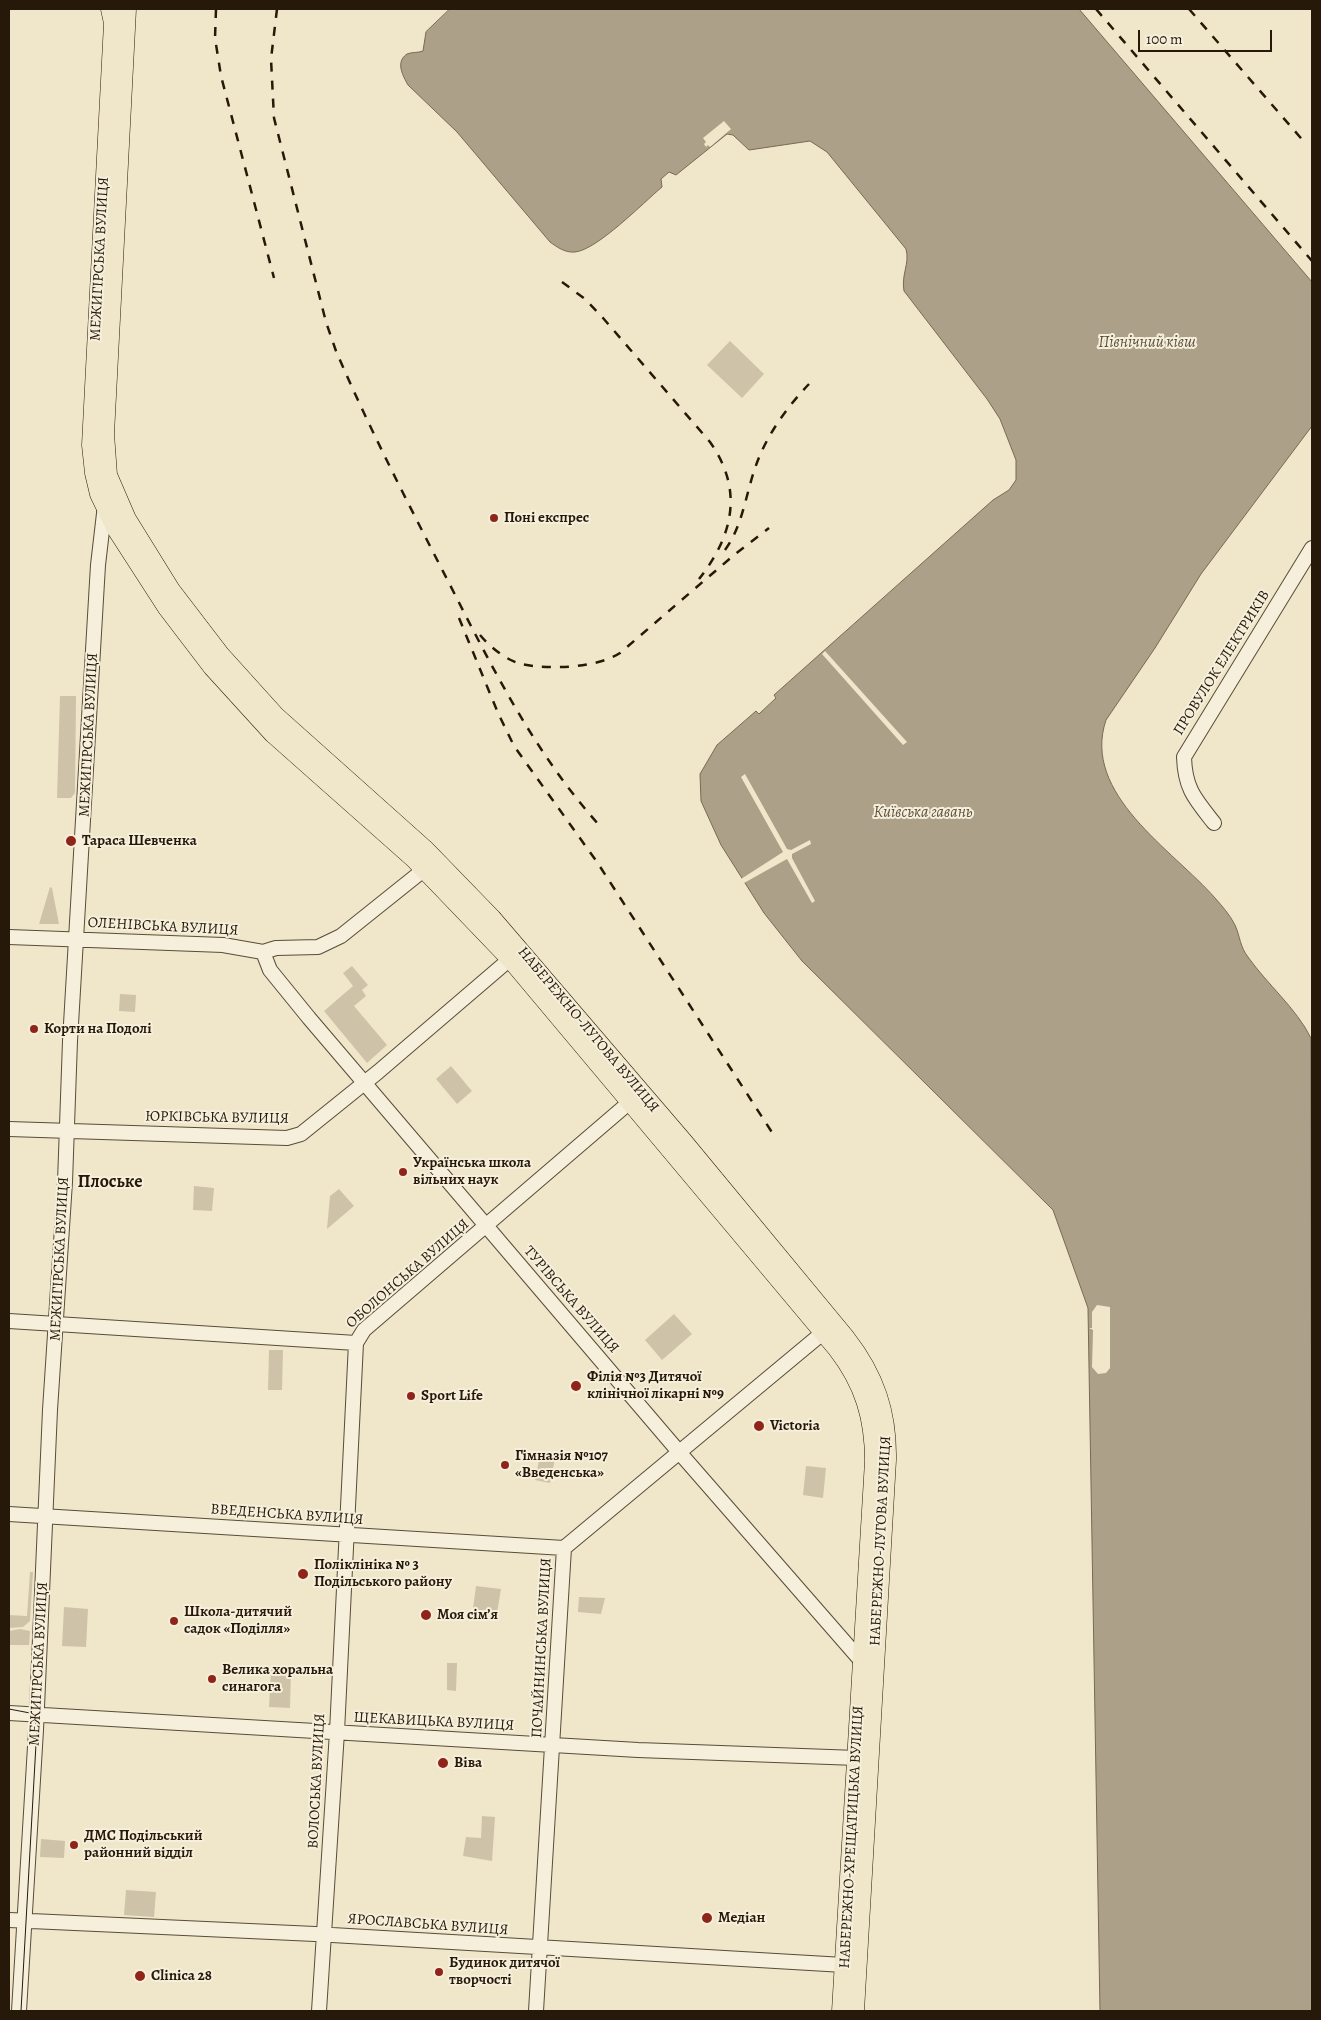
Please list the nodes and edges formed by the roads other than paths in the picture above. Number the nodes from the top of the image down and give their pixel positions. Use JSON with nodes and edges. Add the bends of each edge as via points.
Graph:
{"nodes":[{"id":1,"x":120,"y":12,"type":"edge"},
{"id":2,"x":108,"y":475,"type":"junction"},
{"id":3,"x":104,"y":507,"type":"junction"},
{"id":4,"x":1312,"y":548,"type":"edge"},
{"id":5,"x":1214,"y":823,"type":"dead end"},
{"id":6,"x":430,"y":865,"type":"junction"},
{"id":7,"x":9,"y":937,"type":"edge"},
{"id":8,"x":76,"y":940,"type":"junction"},
{"id":9,"x":263,"y":952,"type":"junction"},
{"id":10,"x":510,"y":959,"type":"junction"},
{"id":11,"x":365,"y":1083,"type":"junction"},
{"id":12,"x":631,"y":1101,"type":"junction"},
{"id":13,"x":9,"y":1129,"type":"edge"},
{"id":14,"x":67,"y":1132,"type":"junction"},
{"id":15,"x":486,"y":1226,"type":"junction"},
{"id":16,"x":9,"y":1321,"type":"edge"},
{"id":17,"x":56,"y":1324,"type":"junction"},
{"id":18,"x":829,"y":1328,"type":"junction"},
{"id":19,"x":356,"y":1343,"type":"junction"},
{"id":20,"x":679,"y":1452,"type":"junction"},
{"id":21,"x":9,"y":1514,"type":"edge"},
{"id":22,"x":45,"y":1517,"type":"junction"},
{"id":23,"x":345,"y":1535,"type":"junction"},
{"id":24,"x":564,"y":1548,"type":"junction"},
{"id":25,"x":869,"y":1664,"type":"junction"},
{"id":26,"x":9,"y":1712,"type":"edge"},
{"id":27,"x":37,"y":1713,"type":"junction"},
{"id":28,"x":337,"y":1732,"type":"junction"},
{"id":29,"x":552,"y":1745,"type":"junction"},
{"id":30,"x":857,"y":1758,"type":"junction"},
{"id":31,"x":9,"y":1920,"type":"edge"},
{"id":32,"x":25,"y":1921,"type":"junction"},
{"id":33,"x":324,"y":1935,"type":"junction"},
{"id":34,"x":538,"y":1948,"type":"junction"},
{"id":35,"x":844,"y":1965,"type":"junction"},
{"id":36,"x":20,"y":2011,"type":"edge"},
{"id":37,"x":319,"y":2011,"type":"edge"},
{"id":38,"x":536,"y":2011,"type":"edge"},
{"id":39,"x":841,"y":2011,"type":"edge"},
{"id":40,"x":855,"y":2011,"type":"edge"}],
"edges":[{"from":1,"to":2,"type":"main road","name":"МЕЖИГІРСЬКА ВУЛИЦЯ","via":[[106,411]]},
{"from":1,"to":3,"type":"main road","name":"МЕЖИГІРСЬКА ВУЛИЦЯ","via":[[91,426],[94,473]]},
{"from":2,"to":3,"type":"street","name":"МЕЖИГІРСЬКА ВУЛИЦЯ"},
{"from":2,"to":6,"type":"main road","name":"НАБЕРЕЖНО-ЛУГОВА ВУЛИЦЯ","via":[[118,502],[146,551],[197,625],[242,681]]},
{"from":3,"to":6,"type":"main road","name":"НАБЕРЕЖНО-ЛУГОВА ВУЛИЦЯ","via":[[132,557],[232,691],[273,734]]},
{"from":3,"to":8,"type":"street","name":"МЕЖИГІРСЬКА ВУЛИЦЯ"},
{"from":4,"to":5,"type":"street","name":"ПРОВУЛОК ЕЛЕКТРИКІВ","via":[[1184,757],[1184,778],[1195,800]]},
{"from":6,"to":9,"type":"street","name":"ОЛЕНІВСЬКА ВУЛИЦЯ","via":[[334,941],[318,947],[276,948]]},
{"from":6,"to":10,"type":"main road","name":"НАБЕРЕЖНО-ЛУГОВА ВУЛИЦЯ"},
{"from":6,"to":18,"type":"main road","name":"НАБЕРЕЖНО-ЛУГОВА ВУЛИЦЯ","via":[[543,975]]},
{"from":7,"to":8,"type":"street","name":"ОЛЕНІВСЬКА ВУЛИЦЯ"},
{"from":8,"to":9,"type":"street","name":"ОЛЕНІВСЬКА ВУЛИЦЯ","via":[[223,945]]},
{"from":8,"to":14,"type":"street","name":"МЕЖИГІРСЬКА ВУЛИЦЯ"},
{"from":9,"to":11,"type":"street","name":"ТУРІВСЬКА ВУЛИЦЯ","via":[[270,970]]},
{"from":10,"to":11,"type":"street","name":"ЮРКІВСЬКА ВУЛИЦЯ"},
{"from":10,"to":12,"type":"main road","name":"НАБЕРЕЖНО-ЛУГОВА ВУЛИЦЯ"},
{"from":11,"to":14,"type":"street","name":"ЮРКІВСЬКА ВУЛИЦЯ","via":[[310,1128],[287,1138]]},
{"from":11,"to":15,"type":"street","name":"ТУРІВСЬКА ВУЛИЦЯ"},
{"from":12,"to":15,"type":"street","name":"ОБОЛОНСЬКА ВУЛИЦЯ"},
{"from":12,"to":18,"type":"main road","name":"НАБЕРЕЖНО-ЛУГОВА ВУЛИЦЯ"},
{"from":13,"to":14,"type":"street","name":"ЮРКІВСЬКА ВУЛИЦЯ"},
{"from":14,"to":17,"type":"street","name":"МЕЖИГІРСЬКА ВУЛИЦЯ"},
{"from":15,"to":19,"type":"street","name":"ОБОЛОНСЬКА ВУЛИЦЯ","via":[[364,1330]]},
{"from":15,"to":20,"type":"street","name":"ТУРІВСЬКА ВУЛИЦЯ"},
{"from":16,"to":17,"type":"street","name":"ОБОЛОНСЬКА ВУЛИЦЯ"},
{"from":17,"to":19,"type":"street","name":"ОБОЛОНСЬКА ВУЛИЦЯ"},
{"from":17,"to":22,"type":"street","name":"МЕЖИГІРСЬКА ВУЛИЦЯ"},
{"from":18,"to":20,"type":"street","name":"ПОЧАЙНИНСЬКА ВУЛИЦЯ"},
{"from":18,"to":25,"type":"main road","name":"НАБЕРЕЖНО-ЛУГОВА ВУЛИЦЯ","via":[[857,1378],[873,1426]]},
{"from":19,"to":23,"type":"street","name":"ВОЛОСЬКА ВУЛИЦЯ"},
{"from":20,"to":24,"type":"street","name":"ПОЧАЙНИНСЬКА ВУЛИЦЯ"},
{"from":20,"to":25,"type":"street","name":"ТУРІВСЬКА ВУЛИЦЯ"},
{"from":21,"to":22,"type":"street","name":"ВВЕДЕНСЬКА ВУЛИЦЯ"},
{"from":22,"to":23,"type":"street","name":"ВВЕДЕНСЬКА ВУЛИЦЯ"},
{"from":22,"to":27,"type":"street","name":"МЕЖИГІРСЬКА ВУЛИЦЯ"},
{"from":23,"to":24,"type":"street","name":"ВВЕДЕНСЬКА ВУЛИЦЯ"},
{"from":23,"to":28,"type":"street","name":"ВОЛОСЬКА ВУЛИЦЯ"},
{"from":24,"to":29,"type":"street","name":"ПОЧАЙНИНСЬКА ВУЛИЦЯ"},
{"from":25,"to":30,"type":"main road","name":"НАБЕРЕЖНО-ХРЕЩАТИЦЬКА ВУЛИЦЯ"},
{"from":25,"to":40,"type":"main road","name":"НАБЕРЕЖНО-ХРЕЩАТИЦЬКА ВУЛИЦЯ"},
{"from":26,"to":27,"type":"street","name":"ЩЕКАВИЦЬКА ВУЛИЦЯ"},
{"from":27,"to":28,"type":"street","name":"ЩЕКАВИЦЬКА ВУЛИЦЯ"},
{"from":27,"to":32,"type":"street","name":"МЕЖИГІРСЬКА ВУЛИЦЯ"},
{"from":28,"to":29,"type":"street","name":"ЩЕКАВИЦЬКА ВУЛИЦЯ"},
{"from":28,"to":33,"type":"street","name":"ВОЛОСЬКА ВУЛИЦЯ"},
{"from":29,"to":30,"type":"street","name":"ЩЕКАВИЦЬКА ВУЛИЦЯ"},
{"from":29,"to":34,"type":"street","name":"ПОЧАЙНИНСЬКА ВУЛИЦЯ"},
{"from":30,"to":35,"type":"main road","name":"НАБЕРЕЖНО-ХРЕЩАТИЦЬКА ВУЛИЦЯ"},
{"from":31,"to":32,"type":"street","name":"ЯРОСЛАВСЬКА ВУЛИЦЯ"},
{"from":32,"to":33,"type":"street","name":"ЯРОСЛАВСЬКА ВУЛИЦЯ"},
{"from":32,"to":36,"type":"street","name":"МЕЖИГІРСЬКА ВУЛИЦЯ"},
{"from":33,"to":34,"type":"street","name":"ЯРОСЛАВСЬКА ВУЛИЦЯ"},
{"from":33,"to":37,"type":"street","name":"ВОЛОСЬКА ВУЛИЦЯ"},
{"from":34,"to":35,"type":"street","name":"ЯРОСЛАВСЬКА ВУЛИЦЯ"},
{"from":34,"to":38,"type":"street","name":"ПОЧАЙНИНСЬКА ВУЛИЦЯ"},
{"from":35,"to":39,"type":"main road","name":"НАБЕРЕЖНО-ХРЕЩАТИЦЬКА ВУЛИЦЯ"}]}
